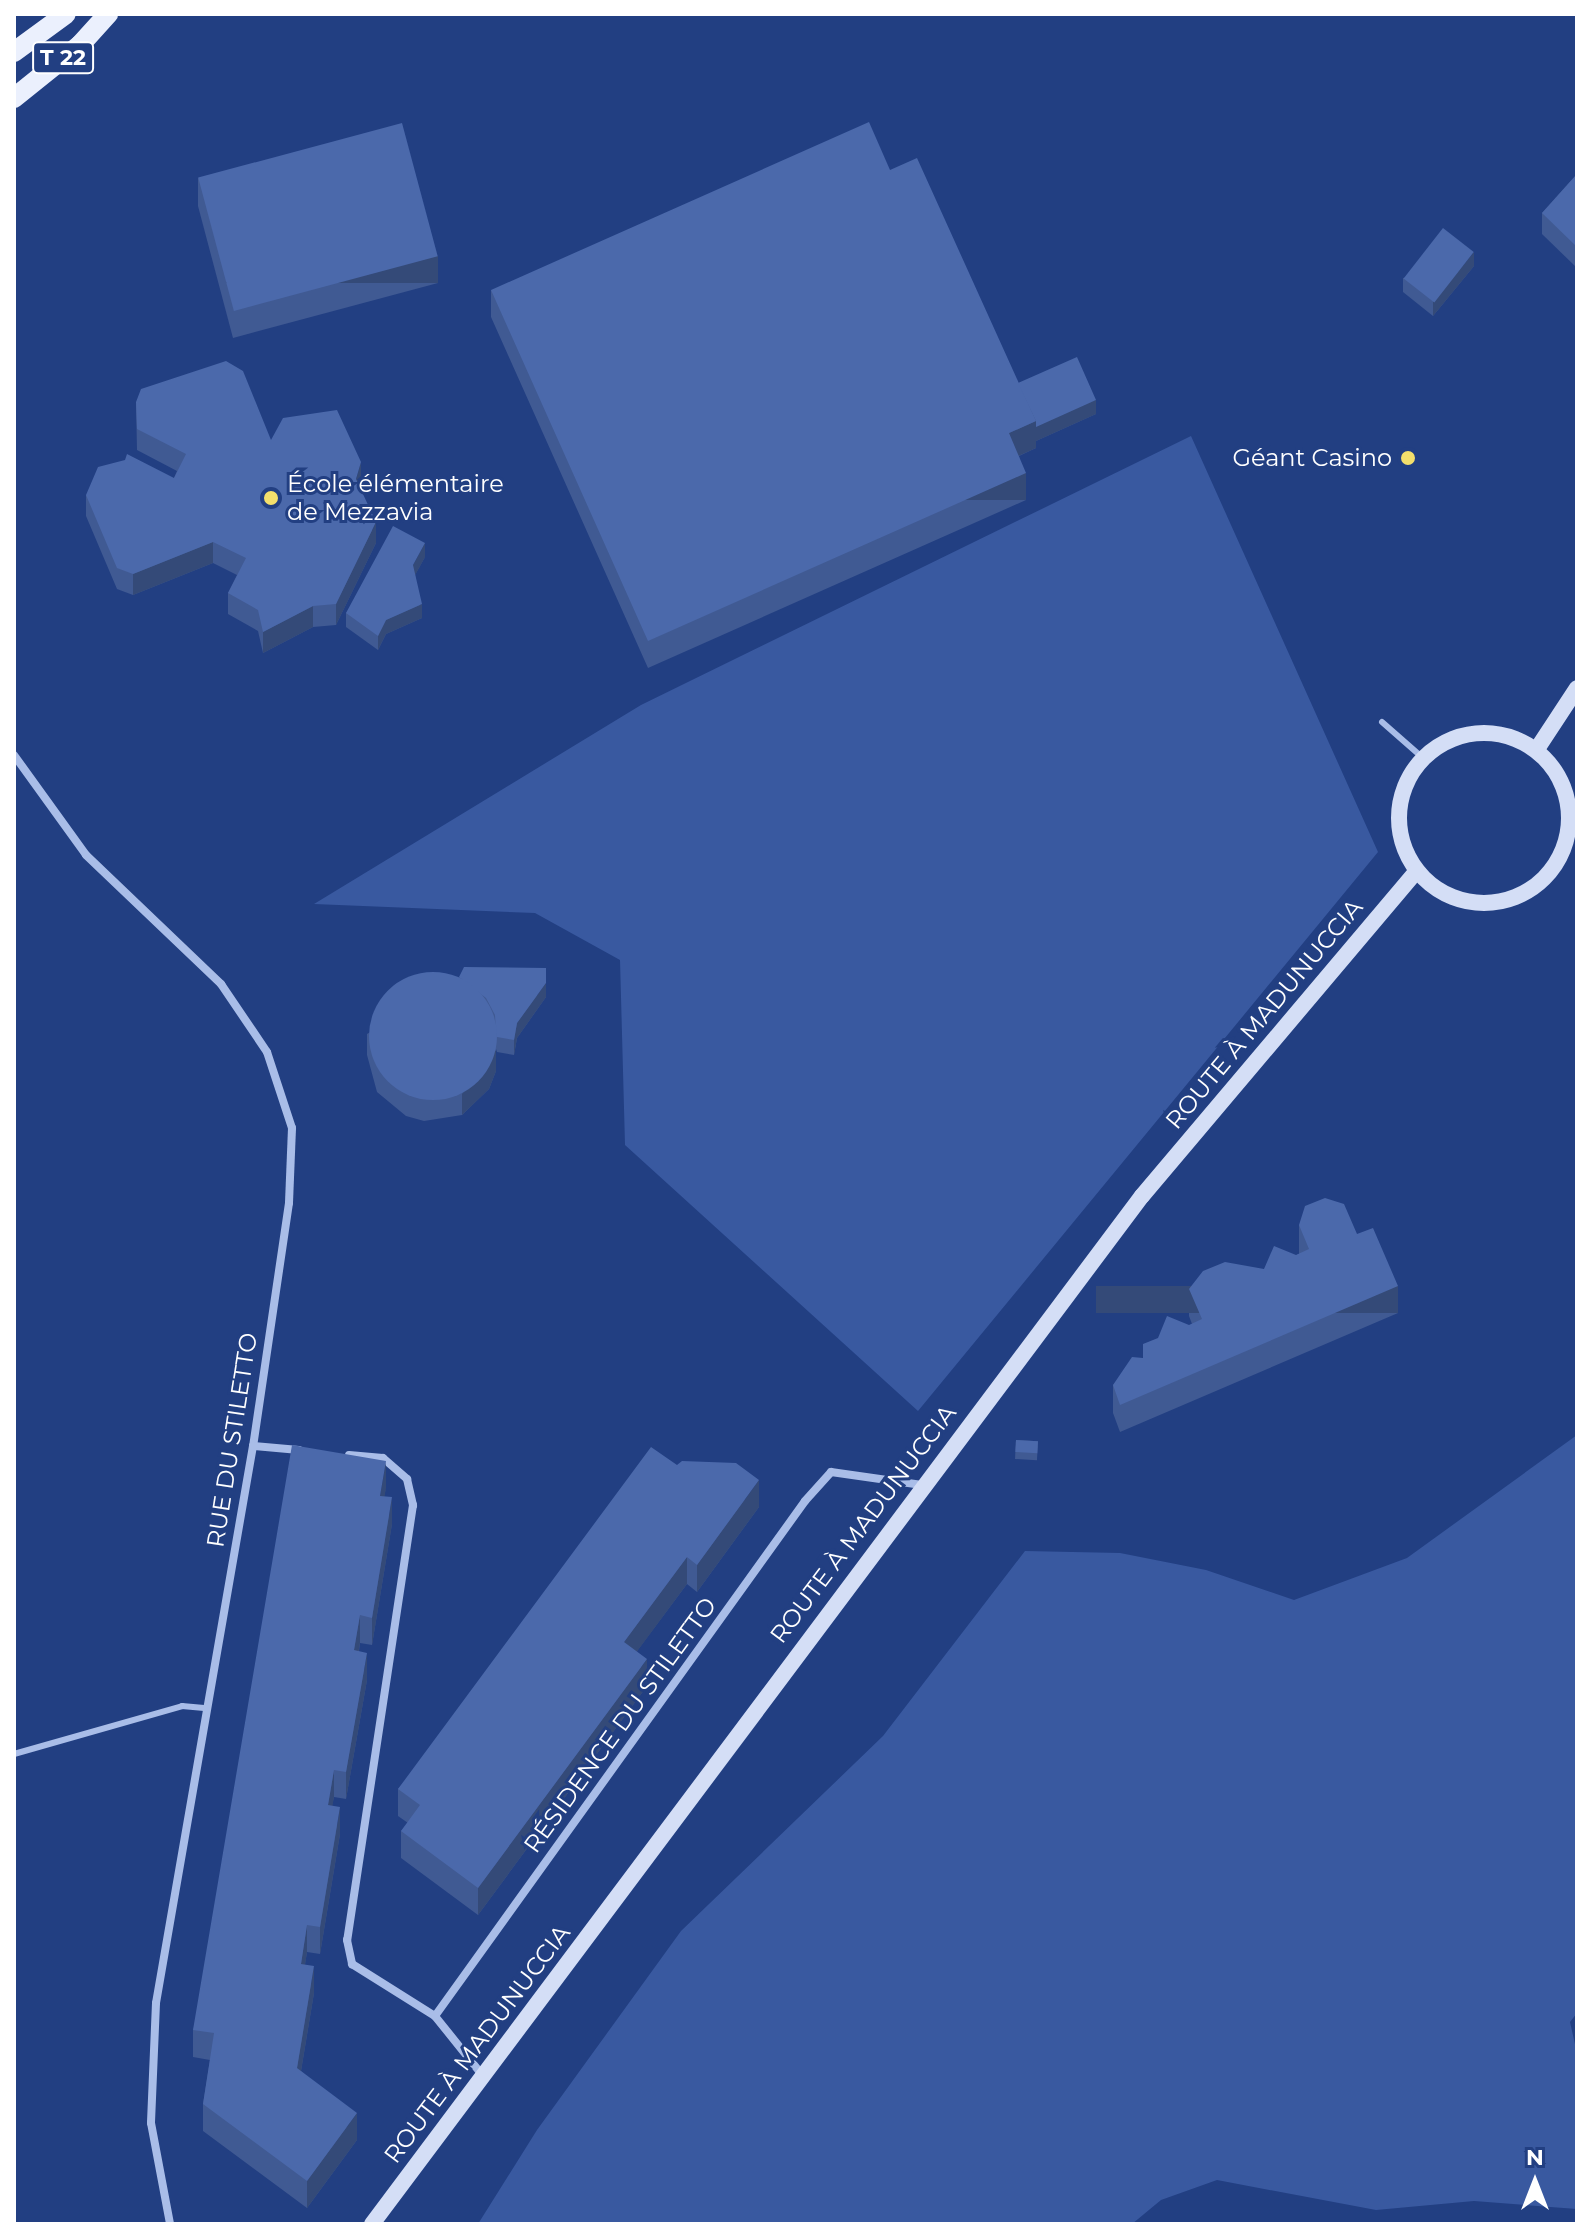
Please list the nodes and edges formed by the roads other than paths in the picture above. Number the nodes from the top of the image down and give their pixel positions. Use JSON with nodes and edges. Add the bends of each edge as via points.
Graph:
{"nodes":[{"id":1,"x":66,"y":14,"type":"edge"},
{"id":2,"x":108,"y":14,"type":"edge"},
{"id":3,"x":14,"y":52,"type":"edge"},
{"id":4,"x":14,"y":98,"type":"edge"},
{"id":5,"x":1577,"y":688,"type":"edge"},
{"id":6,"x":1382,"y":722,"type":"dead end"},
{"id":7,"x":1537,"y":749,"type":"junction"},
{"id":8,"x":14,"y":755,"type":"edge"},
{"id":9,"x":1422,"y":757,"type":"junction"},
{"id":10,"x":1577,"y":799,"type":"edge"},
{"id":11,"x":1571,"y":822,"type":"junction"},
{"id":12,"x":1416,"y":872,"type":"junction"},
{"id":13,"x":253,"y":1446,"type":"junction"},
{"id":14,"x":319,"y":1452,"type":"edge"},
{"id":15,"x":335,"y":1454,"type":"edge"},
{"id":16,"x":922,"y":1485,"type":"junction"},
{"id":17,"x":207,"y":1708,"type":"junction"},
{"id":18,"x":14,"y":1754,"type":"edge"},
{"id":19,"x":435,"y":2016,"type":"junction"},
{"id":20,"x":483,"y":2076,"type":"junction"},
{"id":21,"x":170,"y":2224,"type":"edge"},
{"id":22,"x":372,"y":2224,"type":"edge"}],
"edges":[{"from":1,"to":3,"type":"main road","number":"T 22"},
{"from":2,"to":4,"type":"main road","number":"T 22","via":[[80,45]]},
{"from":5,"to":7,"type":"main road"},
{"from":6,"to":9,"type":"lane"},
{"from":7,"to":9,"type":"main road","via":[[1499,733],[1471,734],[1458,735]]},
{"from":7,"to":11,"type":"main road","via":[[1563,782]]},
{"from":8,"to":13,"type":"street","name":"RUE DU STILETTO","via":[[86,855],[221,984],[267,1052],[292,1128],[291,1158]]},
{"from":9,"to":12,"type":"main road","via":[[1401,793],[1399,834]]},
{"from":10,"to":11,"type":"main road"},
{"from":11,"to":12,"type":"main road","via":[[1562,855],[1542,883],[1512,900],[1477,904],[1443,894]]},
{"from":12,"to":16,"type":"main road","name":"ROUTE À MADUNUCCIA","via":[[1142,1196]]},
{"from":13,"to":14,"type":"street"},
{"from":13,"to":17,"type":"street","name":"RUE DU STILETTO"},
{"from":15,"to":19,"type":"street","via":[[383,1458],[407,1479],[413,1505],[347,1940],[352,1964]]},
{"from":16,"to":19,"type":"street","name":"RÉSIDENCE DU STILETTO","via":[[831,1472]]},
{"from":16,"to":20,"type":"main road","name":"ROUTE À MADUNUCCIA"},
{"from":17,"to":18,"type":"lane","via":[[182,1706]]},
{"from":17,"to":21,"type":"street","name":"RUE DU STILETTO","via":[[156,2003],[151,2123]]},
{"from":19,"to":20,"type":"street"},
{"from":20,"to":22,"type":"main road","name":"ROUTE À MADUNUCCIA"}]}
